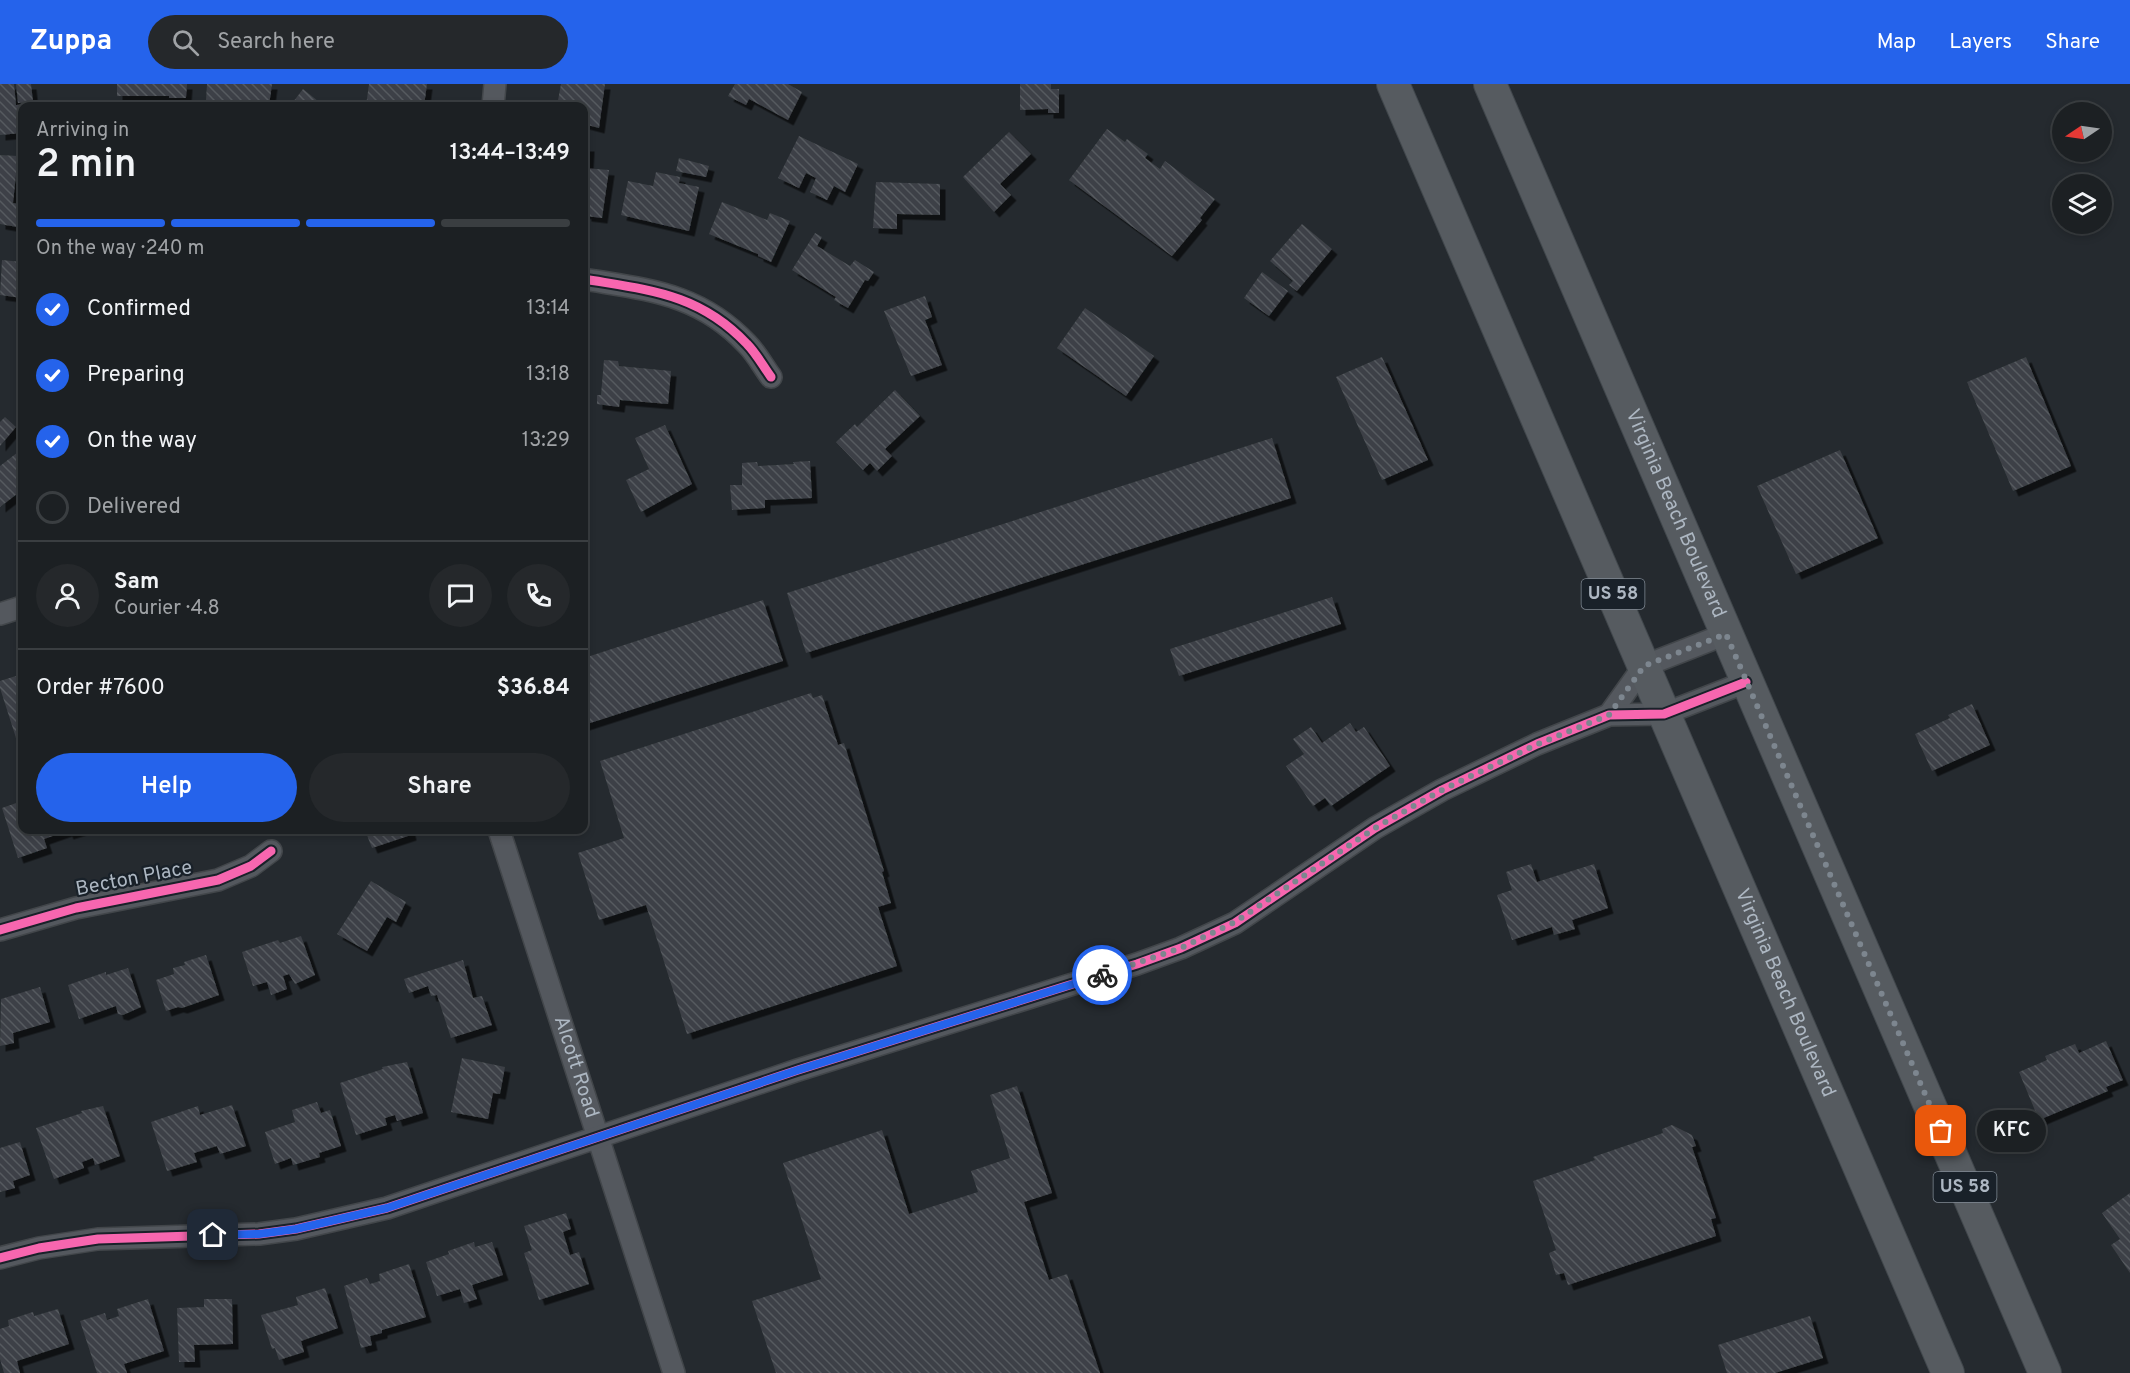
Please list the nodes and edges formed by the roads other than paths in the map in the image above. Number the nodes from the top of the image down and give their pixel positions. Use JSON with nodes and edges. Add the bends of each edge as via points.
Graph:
{"nodes":[{"id":1,"x":495,"y":84,"type":"edge"},
{"id":2,"x":1394,"y":84,"type":"edge"},
{"id":3,"x":1490,"y":84,"type":"edge"},
{"id":4,"x":493,"y":102,"type":"edge"},
{"id":5,"x":588,"y":280,"type":"edge"},
{"id":6,"x":771,"y":377,"type":"dead end"},
{"id":7,"x":18,"y":608,"type":"edge"},
{"id":8,"x":0,"y":614,"type":"edge"},
{"id":9,"x":1726,"y":634,"type":"junction"},
{"id":10,"x":1644,"y":666,"type":"junction"},
{"id":11,"x":1746,"y":682,"type":"junction"},
{"id":12,"x":1664,"y":714,"type":"junction"},
{"id":13,"x":1609,"y":715,"type":"junction"},
{"id":14,"x":500,"y":834,"type":"edge"},
{"id":15,"x":271,"y":852,"type":"dead end"},
{"id":16,"x":0,"y":930,"type":"edge"},
{"id":17,"x":598,"y":1137,"type":"junction"},
{"id":18,"x":0,"y":1258,"type":"edge"},
{"id":19,"x":674,"y":1373,"type":"edge"},
{"id":20,"x":1948,"y":1373,"type":"edge"},
{"id":21,"x":2045,"y":1373,"type":"edge"}],
"edges":[{"from":1,"to":4,"type":"street"},
{"from":2,"to":10,"type":"main road","name":"Virginia Beach Boulevard","number":"US 58"},
{"from":3,"to":9,"type":"main road","name":"Virginia Beach Boulevard","number":"US 58"},
{"from":5,"to":6,"type":"street","via":[[659,291],[696,305],[748,345]]},
{"from":7,"to":8,"type":"street"},
{"from":9,"to":10,"type":"street"},
{"from":9,"to":11,"type":"main road","name":"Virginia Beach Boulevard","number":"US 58"},
{"from":10,"to":12,"type":"main road","name":"Virginia Beach Boulevard","number":"US 58"},
{"from":10,"to":13,"type":"street"},
{"from":11,"to":12,"type":"street"},
{"from":11,"to":21,"type":"main road","name":"Virginia Beach Boulevard","number":"US 58"},
{"from":12,"to":13,"type":"street"},
{"from":12,"to":20,"type":"main road","name":"Virginia Beach Boulevard","number":"US 58"},
{"from":13,"to":17,"type":"street","via":[[1442,790],[1375,828],[1235,922],[1181,948]]},
{"from":14,"to":17,"type":"street","name":"Alcott Road"},
{"from":15,"to":16,"type":"street","name":"Becton Place","via":[[251,866],[218,880],[76,908]]},
{"from":17,"to":18,"type":"street","via":[[387,1208],[296,1229],[259,1234],[98,1239]]},
{"from":17,"to":19,"type":"street","name":"Alcott Road"}]}
